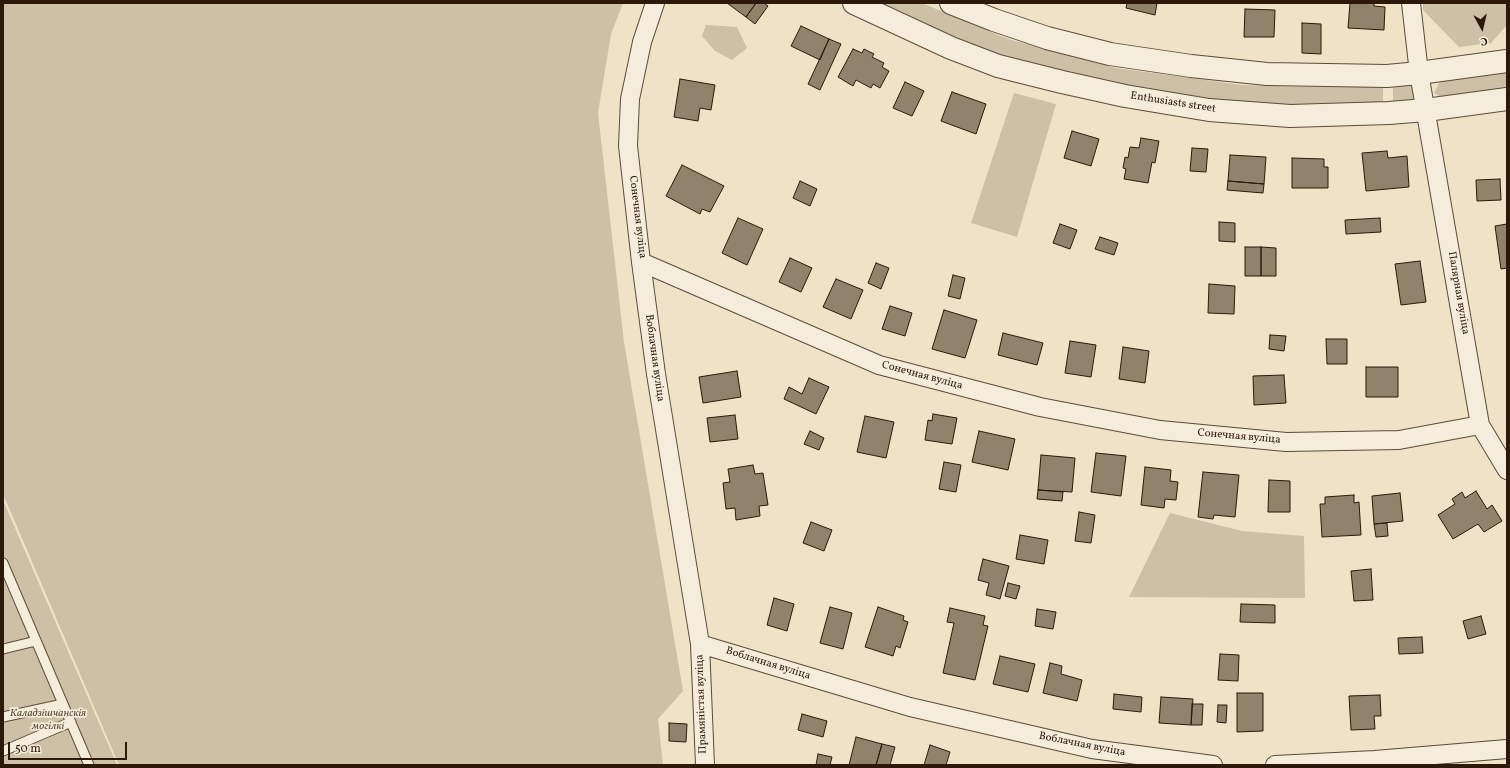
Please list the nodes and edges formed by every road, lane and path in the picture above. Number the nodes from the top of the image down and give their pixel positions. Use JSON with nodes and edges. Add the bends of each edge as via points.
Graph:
{"nodes":[{"id":1,"x":655,"y":3,"type":"edge"},
{"id":2,"x":854,"y":3,"type":"edge"},
{"id":3,"x":951,"y":3,"type":"edge"},
{"id":4,"x":1411,"y":3,"type":"edge"},
{"id":5,"x":1507,"y":60,"type":"edge"},
{"id":6,"x":1419,"y":73,"type":"junction"},
{"id":7,"x":1507,"y":99,"type":"edge"},
{"id":8,"x":1426,"y":110,"type":"junction"},
{"id":9,"x":640,"y":262,"type":"junction"},
{"id":10,"x":1480,"y":425,"type":"junction"},
{"id":11,"x":1507,"y":470,"type":"edge"},
{"id":12,"x":3,"y":562,"type":"edge"},
{"id":13,"x":7,"y":582,"type":"edge"},
{"id":14,"x":36,"y":641,"type":"junction"},
{"id":15,"x":700,"y":644,"type":"junction"},
{"id":16,"x":3,"y":649,"type":"edge"},
{"id":17,"x":63,"y":704,"type":"junction"},
{"id":18,"x":3,"y":717,"type":"edge"},
{"id":19,"x":71,"y":722,"type":"junction"},
{"id":20,"x":1507,"y":749,"type":"edge"},
{"id":21,"x":3,"y":751,"type":"edge"},
{"id":22,"x":89,"y":765,"type":"edge"},
{"id":23,"x":705,"y":765,"type":"edge"},
{"id":24,"x":1213,"y":765,"type":"edge"},
{"id":25,"x":1275,"y":765,"type":"edge"}],
"edges":[{"from":1,"to":9,"type":"street","name":"Сонечная вуліца","via":[[642,42],[630,99],[628,146]]},
{"from":2,"to":8,"type":"street","name":"Enthusiasts street","via":[[951,48],[998,66],[1125,96],[1209,110],[1290,116]]},
{"from":3,"to":6,"type":"street","via":[[1047,38],[1110,54],[1267,74],[1386,76]]},
{"from":4,"to":6,"type":"street","name":"Палярная вуліца"},
{"from":5,"to":6,"type":"street"},
{"from":6,"to":8,"type":"street","name":"Палярная вуліца"},
{"from":7,"to":8,"type":"street","name":"Enthusiasts street"},
{"from":8,"to":10,"type":"street","name":"Палярная вуліца"},
{"from":9,"to":10,"type":"street","name":"Сонечная вуліца","via":[[879,365],[1047,408],[1160,430],[1286,442],[1399,440]]},
{"from":9,"to":15,"type":"street","name":"Воблачная вуліца"},
{"from":10,"to":11,"type":"street","name":"Палярная вуліца"},
{"from":12,"to":13,"type":"lane"},
{"from":13,"to":14,"type":"lane"},
{"from":14,"to":16,"type":"lane"},
{"from":14,"to":17,"type":"lane"},
{"from":15,"to":23,"type":"street","name":"Прамяністая вуліца"},
{"from":15,"to":24,"type":"street","name":"Воблачная вуліца","via":[[910,707],[1092,749]]},
{"from":17,"to":18,"type":"lane"},
{"from":17,"to":19,"type":"lane"},
{"from":19,"to":21,"type":"lane"},
{"from":19,"to":22,"type":"lane"},
{"from":20,"to":25,"type":"street"}]}
